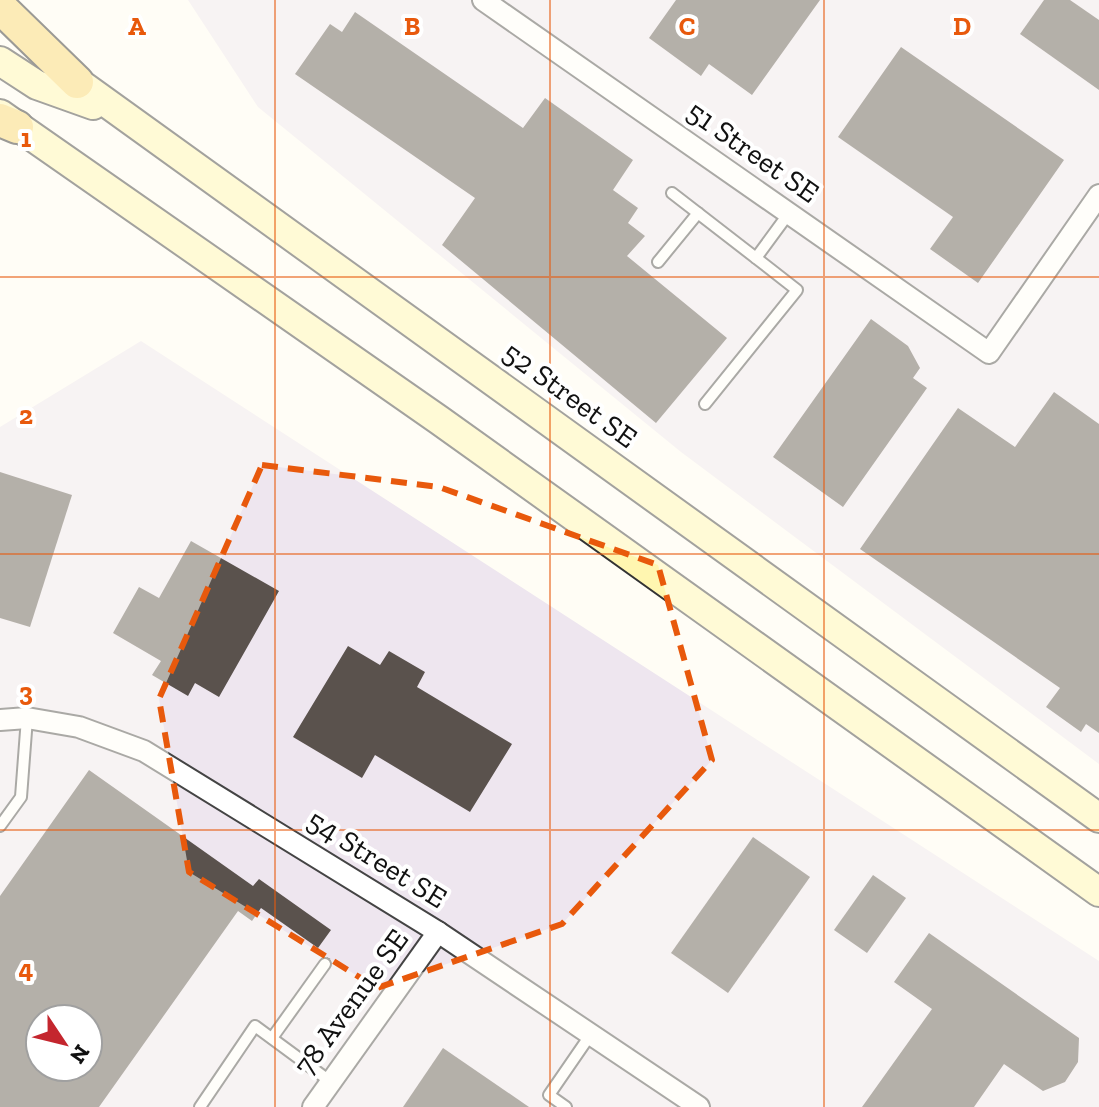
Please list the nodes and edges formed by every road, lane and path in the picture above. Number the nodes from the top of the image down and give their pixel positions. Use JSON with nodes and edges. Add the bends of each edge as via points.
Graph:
{"nodes":[{"id":1,"x":483,"y":0,"type":"edge"},
{"id":2,"x":0,"y":7,"type":"edge"},
{"id":3,"x":0,"y":27,"type":"edge"},
{"id":4,"x":0,"y":61,"type":"edge"},
{"id":5,"x":77,"y":82,"type":"junction"},
{"id":6,"x":128,"y":118,"type":"junction"},
{"id":7,"x":6,"y":120,"type":"edge"},
{"id":8,"x":672,"y":193,"type":"dead end"},
{"id":9,"x":1099,"y":195,"type":"edge"},
{"id":10,"x":698,"y":213,"type":"junction"},
{"id":11,"x":789,"y":213,"type":"junction"},
{"id":12,"x":756,"y":258,"type":"junction"},
{"id":13,"x":658,"y":262,"type":"dead end"},
{"id":14,"x":705,"y":404,"type":"dead end"},
{"id":15,"x":27,"y":718,"type":"junction"},
{"id":16,"x":0,"y":720,"type":"edge"},
{"id":17,"x":1099,"y":818,"type":"edge"},
{"id":18,"x":0,"y":826,"type":"edge"},
{"id":19,"x":1099,"y":892,"type":"edge"},
{"id":20,"x":438,"y":932,"type":"junction"},
{"id":21,"x":325,"y":964,"type":"dead end"},
{"id":22,"x":591,"y":1034,"type":"junction"},
{"id":23,"x":272,"y":1038,"type":"junction"},
{"id":24,"x":331,"y":1082,"type":"junction"},
{"id":25,"x":200,"y":1107,"type":"edge"},
{"id":26,"x":313,"y":1107,"type":"edge"},
{"id":27,"x":566,"y":1107,"type":"edge"},
{"id":28,"x":699,"y":1107,"type":"edge"}],
"edges":[{"from":1,"to":11,"type":"street","name":"51 Street SE"},
{"from":2,"to":5,"type":"main road"},
{"from":3,"to":5,"type":"main road","name":"52 Street SE"},
{"from":4,"to":6,"type":"main road","via":[[37,85]]},
{"from":5,"to":6,"type":"main road","name":"52 Street SE"},
{"from":6,"to":17,"type":"main road","name":"52 Street SE"},
{"from":7,"to":19,"type":"main road","via":[[490,456]]},
{"from":8,"to":10,"type":"lane"},
{"from":9,"to":11,"type":"street","name":"51 Street SE","via":[[989,353]]},
{"from":10,"to":12,"type":"lane"},
{"from":10,"to":13,"type":"lane"},
{"from":11,"to":12,"type":"lane"},
{"from":12,"to":14,"type":"lane","via":[[797,290]]},
{"from":15,"to":16,"type":"street","name":"54 Street SE"},
{"from":15,"to":18,"type":"lane","via":[[21,797]]},
{"from":15,"to":20,"type":"street","name":"54 Street SE","via":[[79,727],[144,751]]},
{"from":20,"to":22,"type":"street","name":"54 Street SE"},
{"from":20,"to":24,"type":"street","name":"78 Avenue SE"},
{"from":21,"to":23,"type":"lane"},
{"from":22,"to":27,"type":"lane","via":[[549,1095]]},
{"from":22,"to":28,"type":"street","name":"54 Street SE"},
{"from":23,"to":24,"type":"lane"},
{"from":23,"to":25,"type":"lane","via":[[255,1026]]},
{"from":24,"to":26,"type":"street","name":"78 Avenue SE"}]}
